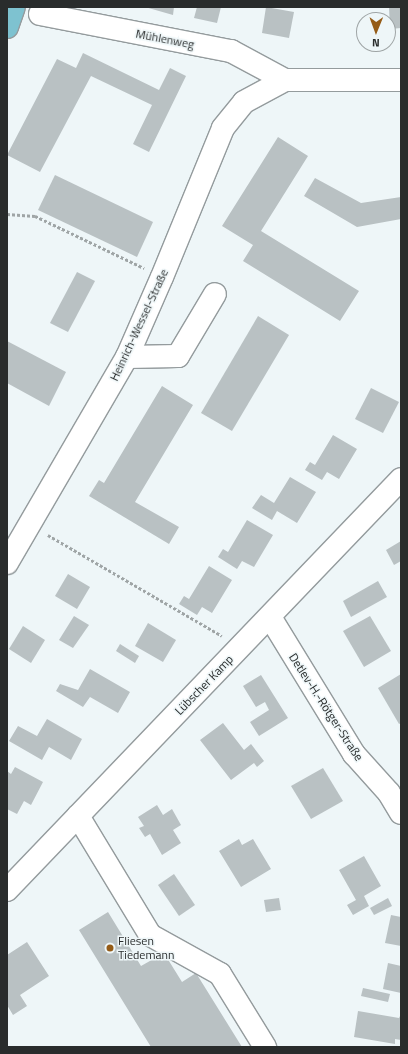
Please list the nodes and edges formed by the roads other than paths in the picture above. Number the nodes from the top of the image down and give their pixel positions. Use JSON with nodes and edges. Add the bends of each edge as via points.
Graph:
{"nodes":[{"id":1,"x":14,"y":7,"type":"edge"},
{"id":2,"x":40,"y":14,"type":"dead end"},
{"id":3,"x":7,"y":27,"type":"edge"},
{"id":4,"x":285,"y":80,"type":"junction"},
{"id":5,"x":401,"y":80,"type":"edge"},
{"id":6,"x":244,"y":102,"type":"joint"},
{"id":7,"x":215,"y":294,"type":"dead end"},
{"id":8,"x":126,"y":357,"type":"junction"},
{"id":9,"x":401,"y":479,"type":"edge"},
{"id":10,"x":9,"y":556,"type":"edge"},
{"id":11,"x":270,"y":617,"type":"junction"},
{"id":12,"x":401,"y":813,"type":"edge"},
{"id":13,"x":78,"y":816,"type":"junction"},
{"id":14,"x":7,"y":890,"type":"edge"},
{"id":15,"x":265,"y":1047,"type":"edge"}],
"edges":[{"from":1,"to":3,"type":"main road"},
{"from":2,"to":4,"type":"street","name":"Mühlenweg","via":[[231,51]]},
{"from":4,"to":5,"type":"street","name":"Mühlenweg"},
{"from":4,"to":6,"type":"street","name":"Mühlenweg"},
{"from":6,"to":8,"type":"street","name":"Heinrich-Wessel-Straße","via":[[223,128]]},
{"from":7,"to":8,"type":"street","via":[[178,356]]},
{"from":8,"to":10,"type":"street","name":"Heinrich-Wessel-Straße","via":[[30,525]]},
{"from":9,"to":11,"type":"street","name":"Lübscher Kamp"},
{"from":11,"to":12,"type":"street","name":"Detlev-H.-Rötger-Straße","via":[[354,754],[389,793]]},
{"from":11,"to":13,"type":"street","name":"Lübscher Kamp"},
{"from":13,"to":14,"type":"street","name":"Lübscher Kamp"},
{"from":13,"to":15,"type":"street","via":[[150,935],[220,974]]}]}
